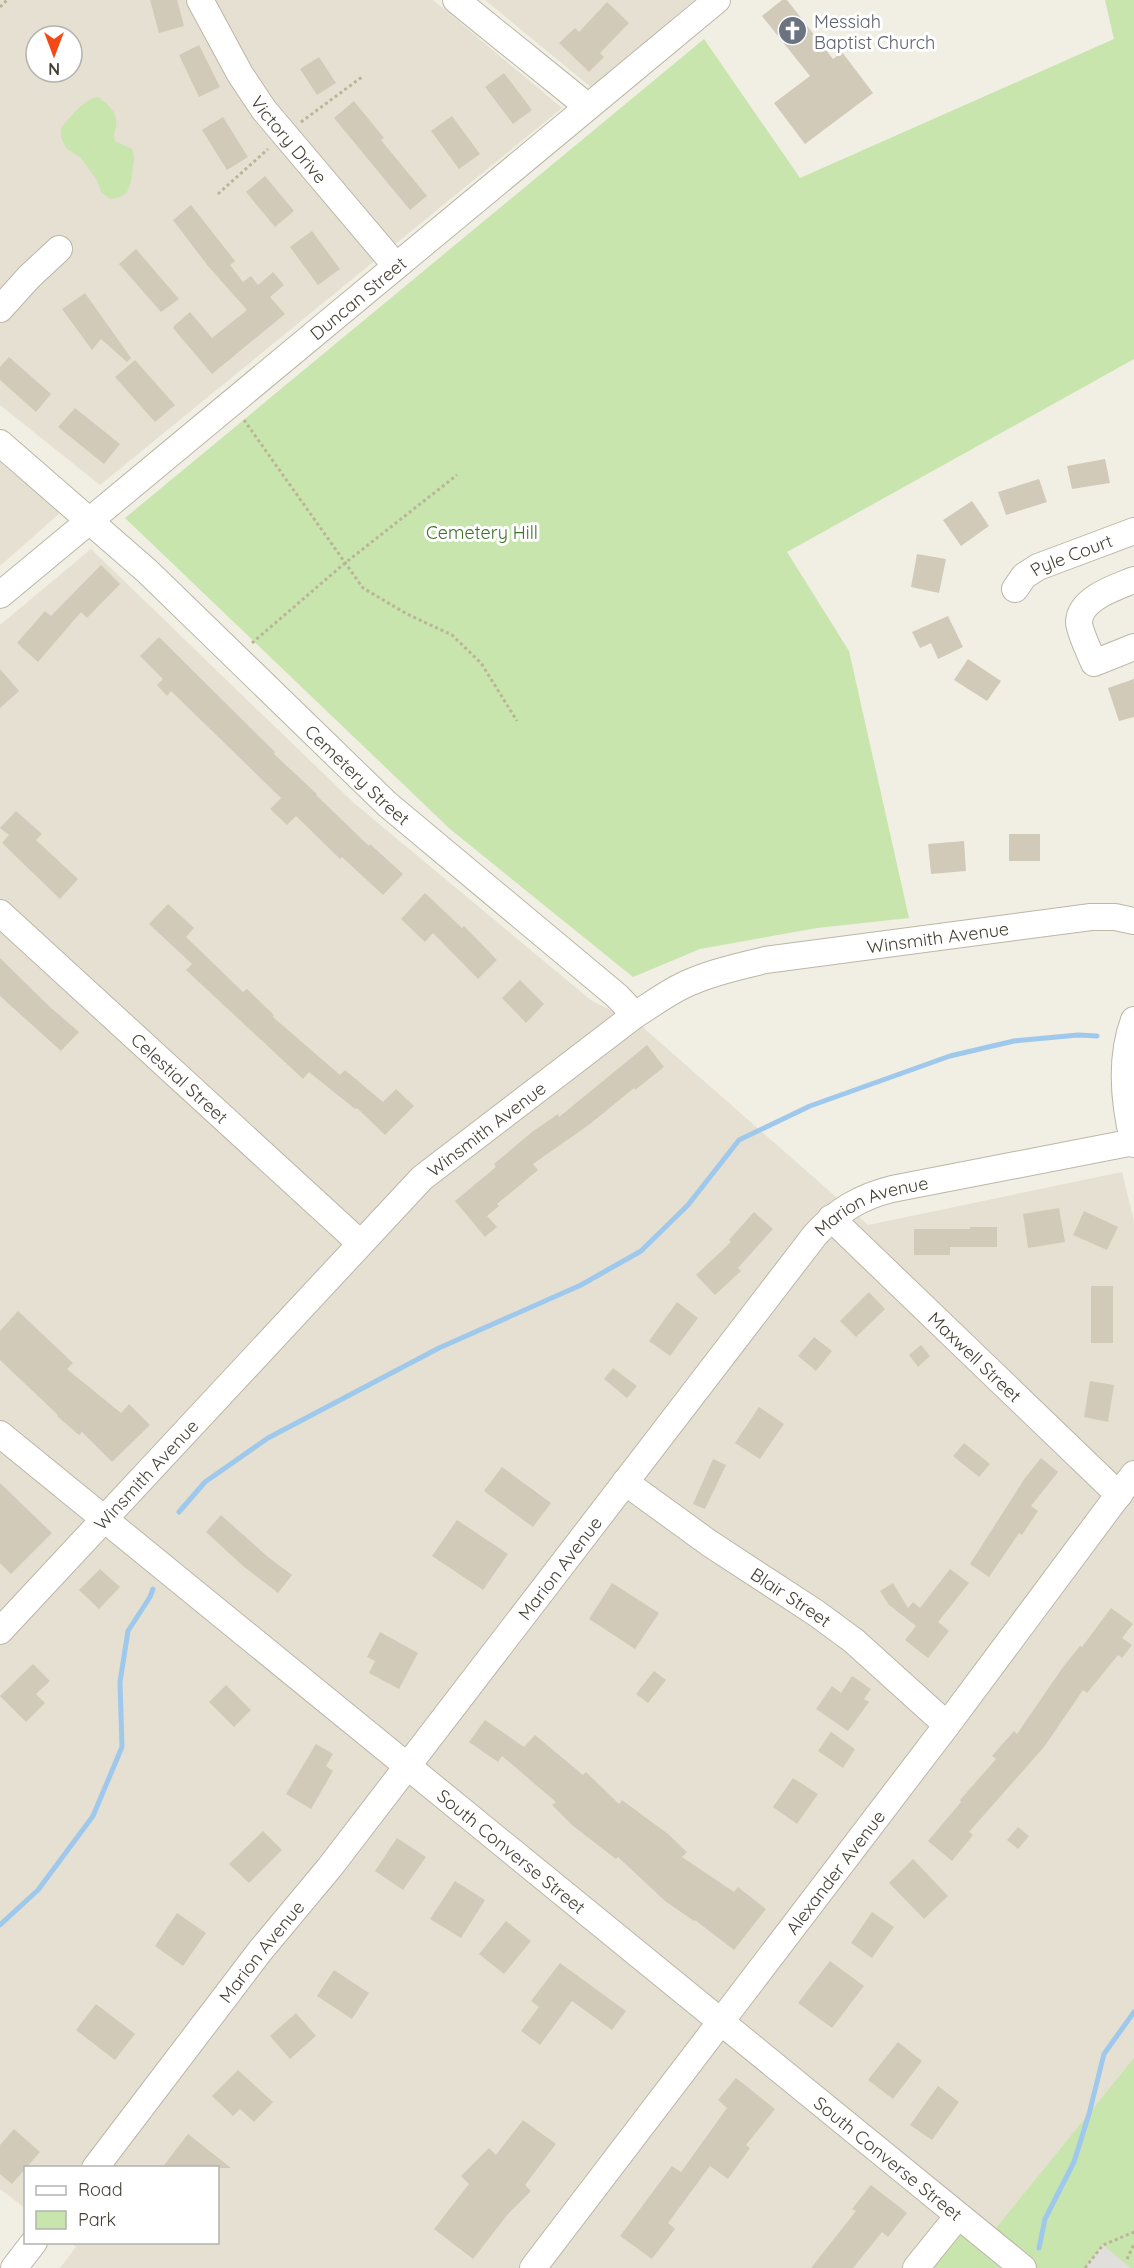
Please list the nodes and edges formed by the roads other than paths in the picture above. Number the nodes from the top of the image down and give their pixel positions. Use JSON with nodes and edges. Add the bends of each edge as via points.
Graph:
{"nodes":[{"id":1,"x":200,"y":0,"type":"edge"},
{"id":2,"x":456,"y":0,"type":"edge"},
{"id":3,"x":717,"y":0,"type":"edge"},
{"id":4,"x":587,"y":106,"type":"junction"},
{"id":5,"x":59,"y":249,"type":"dead end"},
{"id":6,"x":396,"y":266,"type":"junction"},
{"id":7,"x":0,"y":309,"type":"edge"},
{"id":8,"x":0,"y":443,"type":"edge"},
{"id":9,"x":91,"y":520,"type":"junction"},
{"id":10,"x":1134,"y":531,"type":"edge"},
{"id":11,"x":1134,"y":580,"type":"edge"},
{"id":12,"x":1015,"y":589,"type":"dead end"},
{"id":13,"x":0,"y":595,"type":"edge"},
{"id":14,"x":1134,"y":647,"type":"edge"},
{"id":15,"x":0,"y":913,"type":"edge"},
{"id":16,"x":1134,"y":921,"type":"edge"},
{"id":17,"x":635,"y":1015,"type":"junction"},
{"id":18,"x":1134,"y":1020,"type":"edge"},
{"id":19,"x":1134,"y":1143,"type":"edge"},
{"id":20,"x":831,"y":1218,"type":"junction"},
{"id":21,"x":360,"y":1243,"type":"junction"},
{"id":22,"x":0,"y":1434,"type":"edge"},
{"id":23,"x":1134,"y":1474,"type":"edge"},
{"id":24,"x":625,"y":1482,"type":"junction"},
{"id":25,"x":1119,"y":1495,"type":"junction"},
{"id":26,"x":105,"y":1520,"type":"junction"},
{"id":27,"x":0,"y":1631,"type":"edge"},
{"id":28,"x":947,"y":1725,"type":"junction"},
{"id":29,"x":407,"y":1767,"type":"junction"},
{"id":30,"x":720,"y":2023,"type":"junction"},
{"id":31,"x":97,"y":2166,"type":"edge"},
{"id":32,"x":958,"y":2216,"type":"junction"},
{"id":33,"x":32,"y":2244,"type":"edge"},
{"id":34,"x":14,"y":2268,"type":"edge"},
{"id":35,"x":533,"y":2268,"type":"edge"},
{"id":36,"x":916,"y":2268,"type":"edge"},
{"id":37,"x":1023,"y":2268,"type":"edge"}],
"edges":[{"from":1,"to":6,"type":"street","name":"Victory Drive","via":[[264,110]]},
{"from":2,"to":4,"type":"street"},
{"from":3,"to":4,"type":"street","name":"Duncan Street"},
{"from":4,"to":6,"type":"street","name":"Duncan Street"},
{"from":5,"to":7,"type":"street"},
{"from":6,"to":9,"type":"street","name":"Duncan Street"},
{"from":8,"to":9,"type":"street","name":"Cemetery Street"},
{"from":9,"to":13,"type":"street","name":"Duncan Street"},
{"from":9,"to":17,"type":"street","name":"Cemetery Street","via":[[387,804]]},
{"from":10,"to":12,"type":"street","name":"Pyle Court","via":[[1038,567],[1024,576]]},
{"from":11,"to":14,"type":"street","via":[[1101,593],[1081,614],[1078,624],[1094,663]]},
{"from":15,"to":21,"type":"street","name":"Celestial Street"},
{"from":16,"to":17,"type":"street","name":"Winsmith Avenue","via":[[1091,917],[765,960],[684,985]]},
{"from":17,"to":21,"type":"street","name":"Winsmith Avenue","via":[[423,1179]]},
{"from":18,"to":19,"type":"street","via":[[1125,1085]]},
{"from":19,"to":20,"type":"street","name":"Marion Avenue","via":[[884,1191],[860,1199]]},
{"from":20,"to":24,"type":"street","name":"Marion Avenue"},
{"from":20,"to":25,"type":"street","name":"Maxwell Street"},
{"from":21,"to":26,"type":"street","name":"Winsmith Avenue"},
{"from":22,"to":26,"type":"street","name":"South Converse Street"},
{"from":23,"to":25,"type":"street","name":"Alexander Avenue"},
{"from":24,"to":28,"type":"street","name":"Blair Street","via":[[816,1612]]},
{"from":24,"to":29,"type":"street","name":"Marion Avenue"},
{"from":25,"to":28,"type":"street","name":"Alexander Avenue"},
{"from":26,"to":27,"type":"street","name":"Winsmith Avenue"},
{"from":26,"to":29,"type":"street","name":"South Converse Street"},
{"from":28,"to":30,"type":"street","name":"Alexander Avenue"},
{"from":29,"to":30,"type":"street","name":"South Converse Street"},
{"from":29,"to":31,"type":"street","name":"Marion Avenue","via":[[260,1951]]},
{"from":30,"to":32,"type":"street","name":"South Converse Street"},
{"from":30,"to":35,"type":"street","name":"Alexander Avenue"},
{"from":32,"to":36,"type":"street"},
{"from":32,"to":37,"type":"street","name":"South Converse Street"},
{"from":33,"to":34,"type":"street"}]}
